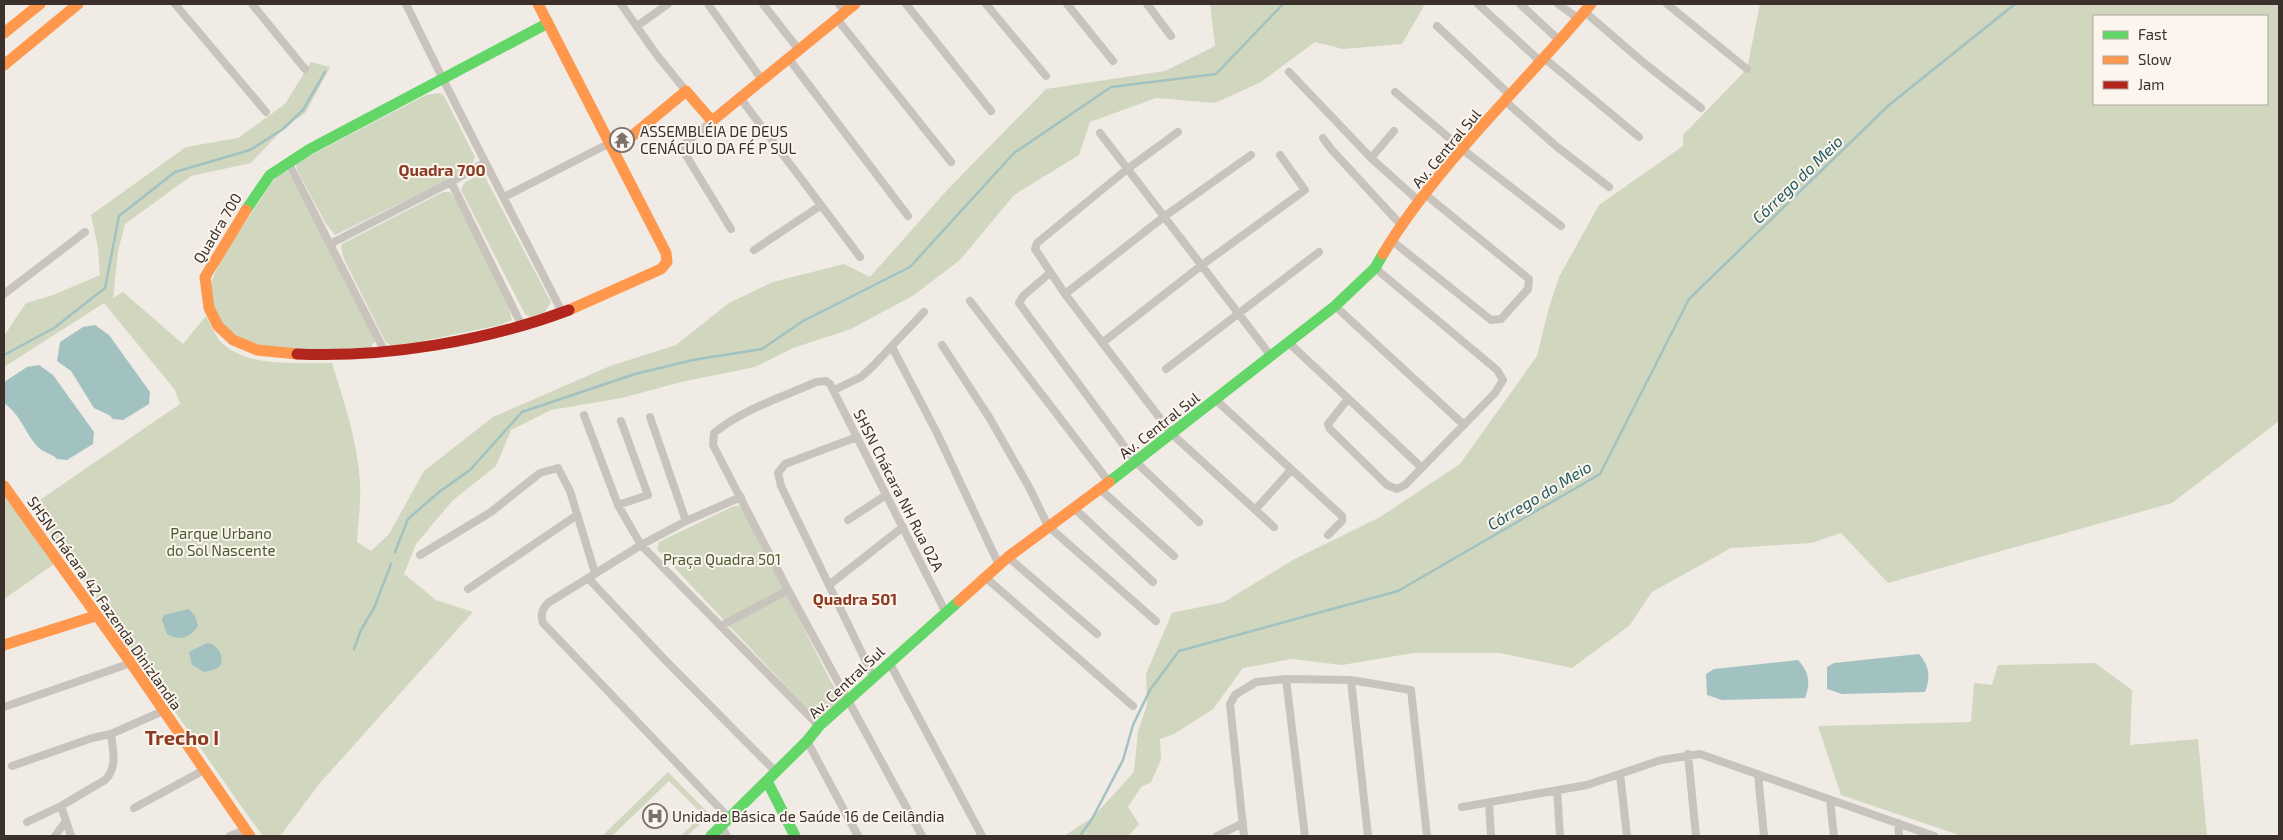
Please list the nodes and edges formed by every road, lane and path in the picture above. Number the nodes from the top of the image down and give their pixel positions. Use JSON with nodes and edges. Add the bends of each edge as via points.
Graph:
{"nodes":[{"id":1,"x":40,"y":4,"type":"edge"},
{"id":2,"x":78,"y":4,"type":"edge"},
{"id":3,"x":175,"y":4,"type":"edge"},
{"id":4,"x":252,"y":4,"type":"edge"},
{"id":5,"x":406,"y":4,"type":"edge"},
{"id":6,"x":538,"y":4,"type":"edge"},
{"id":7,"x":621,"y":4,"type":"edge"},
{"id":8,"x":668,"y":4,"type":"edge"},
{"id":9,"x":708,"y":4,"type":"edge"},
{"id":10,"x":763,"y":4,"type":"edge"},
{"id":11,"x":855,"y":4,"type":"edge"},
{"id":12,"x":906,"y":4,"type":"edge"},
{"id":13,"x":986,"y":4,"type":"edge"},
{"id":14,"x":1067,"y":4,"type":"edge"},
{"id":15,"x":1147,"y":4,"type":"edge"},
{"id":16,"x":1478,"y":4,"type":"edge"},
{"id":17,"x":1520,"y":4,"type":"edge"},
{"id":18,"x":1558,"y":4,"type":"edge"},
{"id":19,"x":1668,"y":4,"type":"edge"},
{"id":20,"x":1587,"y":9,"type":"edge"},
{"id":21,"x":841,"y":11,"type":"edge"},
{"id":22,"x":548,"y":23,"type":"junction"},
{"id":23,"x":637,"y":26,"type":"junction"},
{"id":24,"x":1437,"y":26,"type":"dead end"},
{"id":25,"x":4,"y":33,"type":"edge"},
{"id":26,"x":1171,"y":36,"type":"dead end"},
{"id":27,"x":1560,"y":41,"type":"junction"},
{"id":28,"x":799,"y":50,"type":"junction"},
{"id":29,"x":789,"y":59,"type":"junction"},
{"id":30,"x":1543,"y":60,"type":"junction"},
{"id":31,"x":1113,"y":61,"type":"dead end"},
{"id":32,"x":4,"y":65,"type":"edge"},
{"id":33,"x":305,"y":69,"type":"dead end"},
{"id":34,"x":1747,"y":69,"type":"dead end"},
{"id":35,"x":1289,"y":72,"type":"dead end"},
{"id":36,"x":1046,"y":76,"type":"dead end"},
{"id":37,"x":443,"y":80,"type":"junction"},
{"id":38,"x":762,"y":80,"type":"junction"},
{"id":39,"x":686,"y":91,"type":"junction"},
{"id":40,"x":1395,"y":92,"type":"dead end"},
{"id":41,"x":1508,"y":98,"type":"junction"},
{"id":42,"x":741,"y":99,"type":"junction"},
{"id":43,"x":1701,"y":108,"type":"dead end"},
{"id":44,"x":991,"y":111,"type":"dead end"},
{"id":45,"x":266,"y":112,"type":"dead end"},
{"id":46,"x":712,"y":121,"type":"junction"},
{"id":47,"x":1394,"y":131,"type":"dead end"},
{"id":48,"x":1178,"y":132,"type":"dead end"},
{"id":49,"x":1100,"y":133,"type":"dead end"},
{"id":50,"x":1323,"y":138,"type":"dead end"},
{"id":51,"x":1639,"y":138,"type":"dead end"},
{"id":52,"x":612,"y":147,"type":"junction"},
{"id":53,"x":1462,"y":149,"type":"junction"},
{"id":54,"x":1251,"y":155,"type":"dead end"},
{"id":55,"x":1280,"y":155,"type":"dead end"},
{"id":56,"x":1370,"y":158,"type":"junction"},
{"id":57,"x":288,"y":162,"type":"junction"},
{"id":58,"x":951,"y":162,"type":"dead end"},
{"id":59,"x":484,"y":163,"type":"junction"},
{"id":60,"x":1126,"y":170,"type":"junction"},
{"id":61,"x":451,"y":182,"type":"junction"},
{"id":62,"x":1609,"y":187,"type":"dead end"},
{"id":63,"x":504,"y":197,"type":"junction"},
{"id":64,"x":1423,"y":199,"type":"junction"},
{"id":65,"x":820,"y":206,"type":"junction"},
{"id":66,"x":908,"y":216,"type":"dead end"},
{"id":67,"x":1165,"y":216,"type":"junction"},
{"id":68,"x":1401,"y":226,"type":"junction"},
{"id":69,"x":1561,"y":226,"type":"dead end"},
{"id":70,"x":731,"y":229,"type":"dead end"},
{"id":71,"x":85,"y":232,"type":"dead end"},
{"id":72,"x":1391,"y":240,"type":"junction"},
{"id":73,"x":330,"y":244,"type":"junction"},
{"id":74,"x":754,"y":250,"type":"dead end"},
{"id":75,"x":1319,"y":252,"type":"dead end"},
{"id":76,"x":860,"y":257,"type":"dead end"},
{"id":77,"x":1202,"y":265,"type":"junction"},
{"id":78,"x":1375,"y":268,"type":"junction"},
{"id":79,"x":1050,"y":273,"type":"junction"},
{"id":80,"x":4,"y":294,"type":"edge"},
{"id":81,"x":1065,"y":294,"type":"junction"},
{"id":82,"x":970,"y":301,"type":"dead end"},
{"id":83,"x":1335,"y":306,"type":"junction"},
{"id":84,"x":562,"y":312,"type":"junction"},
{"id":85,"x":924,"y":312,"type":"dead end"},
{"id":86,"x":1239,"y":314,"type":"junction"},
{"id":87,"x":521,"y":324,"type":"junction"},
{"id":88,"x":1102,"y":342,"type":"junction"},
{"id":89,"x":1289,"y":343,"type":"junction"},
{"id":90,"x":942,"y":345,"type":"dead end"},
{"id":91,"x":892,"y":347,"type":"junction"},
{"id":92,"x":384,"y":350,"type":"junction"},
{"id":93,"x":1270,"y":356,"type":"junction"},
{"id":94,"x":1166,"y":369,"type":"dead end"},
{"id":95,"x":834,"y":390,"type":"junction"},
{"id":96,"x":1216,"y":400,"type":"junction"},
{"id":97,"x":1347,"y":400,"type":"junction"},
{"id":98,"x":584,"y":415,"type":"dead end"},
{"id":99,"x":650,"y":417,"type":"dead end"},
{"id":100,"x":621,"y":421,"type":"dead end"},
{"id":101,"x":1464,"y":424,"type":"junction"},
{"id":102,"x":1172,"y":434,"type":"junction"},
{"id":103,"x":857,"y":437,"type":"junction"},
{"id":104,"x":1136,"y":462,"type":"junction"},
{"id":105,"x":1421,"y":467,"type":"junction"},
{"id":106,"x":1291,"y":470,"type":"junction"},
{"id":107,"x":1104,"y":485,"type":"junction"},
{"id":108,"x":4,"y":486,"type":"edge"},
{"id":109,"x":886,"y":495,"type":"junction"},
{"id":110,"x":741,"y":497,"type":"junction"},
{"id":111,"x":618,"y":505,"type":"junction"},
{"id":112,"x":1074,"y":508,"type":"junction"},
{"id":113,"x":1255,"y":510,"type":"junction"},
{"id":114,"x":577,"y":515,"type":"junction"},
{"id":115,"x":848,"y":520,"type":"dead end"},
{"id":116,"x":686,"y":521,"type":"junction"},
{"id":117,"x":1199,"y":522,"type":"dead end"},
{"id":118,"x":1048,"y":526,"type":"junction"},
{"id":119,"x":1274,"y":526,"type":"dead end"},
{"id":120,"x":903,"y":527,"type":"junction"},
{"id":121,"x":1328,"y":535,"type":"dead end"},
{"id":122,"x":641,"y":545,"type":"junction"},
{"id":123,"x":420,"y":555,"type":"dead end"},
{"id":124,"x":1174,"y":556,"type":"dead end"},
{"id":125,"x":1004,"y":561,"type":"junction"},
{"id":126,"x":592,"y":575,"type":"junction"},
{"id":127,"x":985,"y":577,"type":"junction"},
{"id":128,"x":1153,"y":582,"type":"dead end"},
{"id":129,"x":829,"y":585,"type":"junction"},
{"id":130,"x":468,"y":589,"type":"dead end"},
{"id":131,"x":788,"y":590,"type":"junction"},
{"id":132,"x":946,"y":613,"type":"junction"},
{"id":133,"x":95,"y":616,"type":"junction"},
{"id":134,"x":1156,"y":621,"type":"dead end"},
{"id":135,"x":721,"y":626,"type":"junction"},
{"id":136,"x":1097,"y":634,"type":"dead end"},
{"id":137,"x":4,"y":645,"type":"edge"},
{"id":138,"x":890,"y":662,"type":"junction"},
{"id":139,"x":130,"y":663,"type":"junction"},
{"id":140,"x":873,"y":676,"type":"junction"},
{"id":141,"x":1286,"y":679,"type":"junction"},
{"id":142,"x":1351,"y":680,"type":"junction"},
{"id":143,"x":848,"y":701,"type":"junction"},
{"id":144,"x":1132,"y":706,"type":"dead end"},
{"id":145,"x":4,"y":707,"type":"edge"},
{"id":146,"x":163,"y":711,"type":"junction"},
{"id":147,"x":819,"y":726,"type":"junction"},
{"id":148,"x":111,"y":734,"type":"junction"},
{"id":149,"x":807,"y":741,"type":"junction"},
{"id":150,"x":1688,"y":754,"type":"junction"},
{"id":151,"x":12,"y":766,"type":"dead end"},
{"id":152,"x":204,"y":770,"type":"junction"},
{"id":153,"x":776,"y":772,"type":"junction"},
{"id":154,"x":1620,"y":774,"type":"junction"},
{"id":155,"x":1758,"y":774,"type":"junction"},
{"id":156,"x":766,"y":781,"type":"junction"},
{"id":157,"x":1557,"y":790,"type":"junction"},
{"id":158,"x":1830,"y":800,"type":"junction"},
{"id":159,"x":1489,"y":803,"type":"junction"},
{"id":160,"x":61,"y":806,"type":"junction"},
{"id":161,"x":1462,"y":807,"type":"dead end"},
{"id":162,"x":134,"y":808,"type":"dead end"},
{"id":163,"x":66,"y":821,"type":"junction"},
{"id":164,"x":27,"y":822,"type":"dead end"},
{"id":165,"x":1243,"y":823,"type":"junction"},
{"id":166,"x":1898,"y":823,"type":"junction"},
{"id":167,"x":726,"y":827,"type":"edge"},
{"id":168,"x":248,"y":833,"type":"edge"},
{"id":169,"x":55,"y":836,"type":"edge"},
{"id":170,"x":71,"y":836,"type":"edge"},
{"id":171,"x":230,"y":836,"type":"edge"},
{"id":172,"x":710,"y":836,"type":"edge"},
{"id":173,"x":795,"y":836,"type":"edge"},
{"id":174,"x":858,"y":836,"type":"edge"},
{"id":175,"x":922,"y":836,"type":"edge"},
{"id":176,"x":982,"y":836,"type":"edge"},
{"id":177,"x":1217,"y":836,"type":"edge"},
{"id":178,"x":1244,"y":836,"type":"edge"},
{"id":179,"x":1305,"y":836,"type":"edge"},
{"id":180,"x":1368,"y":836,"type":"edge"},
{"id":181,"x":1427,"y":836,"type":"edge"},
{"id":182,"x":1491,"y":836,"type":"edge"},
{"id":183,"x":1560,"y":836,"type":"edge"},
{"id":184,"x":1627,"y":836,"type":"edge"},
{"id":185,"x":1696,"y":836,"type":"edge"},
{"id":186,"x":1764,"y":836,"type":"edge"},
{"id":187,"x":1834,"y":836,"type":"edge"},
{"id":188,"x":1899,"y":836,"type":"edge"},
{"id":189,"x":1934,"y":836,"type":"edge"}],
"edges":[{"from":1,"to":25,"type":"street"},
{"from":2,"to":32,"type":"street"},
{"from":3,"to":45,"type":"street"},
{"from":4,"to":33,"type":"street"},
{"from":5,"to":37,"type":"street"},
{"from":6,"to":22,"type":"street"},
{"from":7,"to":23,"type":"street"},
{"from":8,"to":23,"type":"street"},
{"from":9,"to":38,"type":"street"},
{"from":10,"to":28,"type":"street"},
{"from":11,"to":21,"type":"street"},
{"from":12,"to":44,"type":"street"},
{"from":13,"to":36,"type":"street"},
{"from":14,"to":31,"type":"street"},
{"from":15,"to":26,"type":"street"},
{"from":16,"to":30,"type":"street"},
{"from":17,"to":27,"type":"street"},
{"from":18,"to":20,"type":"street"},
{"from":19,"to":34,"type":"street"},
{"from":20,"to":27,"type":"street","name":"Av. Central Sul"},
{"from":20,"to":43,"type":"street","via":[[1644,63]]},
{"from":21,"to":28,"type":"street"},
{"from":21,"to":58,"type":"street"},
{"from":22,"to":37,"type":"street","name":"Quadra 700"},
{"from":22,"to":52,"type":"street"},
{"from":23,"to":39,"type":"street"},
{"from":24,"to":41,"type":"street"},
{"from":27,"to":30,"type":"street","name":"Av. Central Sul"},
{"from":28,"to":29,"type":"street"},
{"from":29,"to":38,"type":"street"},
{"from":29,"to":66,"type":"street"},
{"from":30,"to":41,"type":"street","name":"Av. Central Sul"},
{"from":30,"to":51,"type":"street"},
{"from":35,"to":56,"type":"street"},
{"from":37,"to":57,"type":"street","name":"Quadra 700"},
{"from":37,"to":59,"type":"street"},
{"from":38,"to":42,"type":"street"},
{"from":39,"to":46,"type":"street"},
{"from":39,"to":52,"type":"street"},
{"from":40,"to":53,"type":"street"},
{"from":41,"to":53,"type":"street","name":"Av. Central Sul"},
{"from":41,"to":62,"type":"street","via":[[1556,146]]},
{"from":42,"to":46,"type":"street"},
{"from":42,"to":65,"type":"street"},
{"from":46,"to":70,"type":"street","via":[[686,143],[684,152]]},
{"from":47,"to":56,"type":"street"},
{"from":48,"to":60,"type":"street"},
{"from":49,"to":60,"type":"street"},
{"from":50,"to":68,"type":"street"},
{"from":52,"to":63,"type":"street"},
{"from":52,"to":84,"type":"street","name":"Quadra 700","via":[[666,253],[667,262],[661,269]]},
{"from":53,"to":64,"type":"street","name":"Av. Central Sul"},
{"from":53,"to":69,"type":"street"},
{"from":54,"to":67,"type":"street"},
{"from":55,"to":77,"type":"street","via":[[1305,190]]},
{"from":56,"to":64,"type":"street"},
{"from":57,"to":73,"type":"street"},
{"from":57,"to":92,"type":"street","name":"Quadra 700","via":[[270,175],[256,194],[205,278],[204,291],[216,325],[242,345],[264,351],[332,354]]},
{"from":59,"to":61,"type":"street"},
{"from":59,"to":63,"type":"street"},
{"from":60,"to":67,"type":"street"},
{"from":60,"to":79,"type":"street","via":[[1037,243],[1036,252]]},
{"from":61,"to":73,"type":"street"},
{"from":61,"to":87,"type":"street"},
{"from":63,"to":84,"type":"street"},
{"from":64,"to":68,"type":"street","name":"Av. Central Sul"},
{"from":64,"to":72,"type":"street","via":[[1529,279],[1528,288],[1501,318],[1491,320]]},
{"from":65,"to":74,"type":"street"},
{"from":65,"to":76,"type":"street"},
{"from":67,"to":77,"type":"street"},
{"from":67,"to":81,"type":"street"},
{"from":68,"to":72,"type":"street","name":"Av. Central Sul"},
{"from":71,"to":80,"type":"street"},
{"from":72,"to":78,"type":"street","name":"Av. Central Sul"},
{"from":73,"to":92,"type":"street"},
{"from":75,"to":86,"type":"street"},
{"from":77,"to":86,"type":"street"},
{"from":77,"to":88,"type":"street"},
{"from":78,"to":83,"type":"street","name":"Av. Central Sul"},
{"from":78,"to":101,"type":"street","via":[[1501,375],[1502,384]]},
{"from":79,"to":81,"type":"street"},
{"from":79,"to":104,"type":"street","via":[[1019,303]]},
{"from":81,"to":88,"type":"street"},
{"from":82,"to":107,"type":"street"},
{"from":83,"to":89,"type":"street","name":"Av. Central Sul"},
{"from":83,"to":101,"type":"street"},
{"from":84,"to":87,"type":"street","name":"Quadra 700"},
{"from":85,"to":91,"type":"street"},
{"from":86,"to":93,"type":"street"},
{"from":86,"to":94,"type":"street"},
{"from":87,"to":92,"type":"street","name":"Quadra 700"},
{"from":88,"to":102,"type":"street"},
{"from":89,"to":93,"type":"street","name":"Av. Central Sul"},
{"from":89,"to":97,"type":"street"},
{"from":90,"to":118,"type":"street","via":[[989,417]]},
{"from":91,"to":95,"type":"street","via":[[861,376]]},
{"from":91,"to":125,"type":"street"},
{"from":93,"to":96,"type":"street","name":"Av. Central Sul"},
{"from":95,"to":103,"type":"street","name":"SHSN Chácara NH Rua 02A"},
{"from":95,"to":110,"type":"street","name":"SHSN Chácara NH Rua 02A","via":[[826,381],[816,382],[755,408],[714,433],[713,445]]},
{"from":96,"to":102,"type":"street","name":"Av. Central Sul"},
{"from":96,"to":106,"type":"street"},
{"from":97,"to":105,"type":"street"},
{"from":97,"to":105,"type":"street","via":[[1328,427],[1387,485],[1401,488]]},
{"from":98,"to":111,"type":"street"},
{"from":99,"to":116,"type":"street"},
{"from":100,"to":111,"type":"street","via":[[648,495]]},
{"from":101,"to":105,"type":"street"},
{"from":102,"to":104,"type":"street","name":"Av. Central Sul"},
{"from":102,"to":113,"type":"street"},
{"from":103,"to":109,"type":"street","name":"SHSN Chácara NH Rua 02A"},
{"from":103,"to":129,"type":"street","via":[[785,464],[778,472],[781,486]]},
{"from":104,"to":107,"type":"street","name":"Av. Central Sul"},
{"from":104,"to":117,"type":"street"},
{"from":106,"to":113,"type":"street"},
{"from":106,"to":121,"type":"street","via":[[1342,516],[1342,521]]},
{"from":107,"to":112,"type":"street","name":"Av. Central Sul"},
{"from":107,"to":124,"type":"street"},
{"from":108,"to":133,"type":"street","name":"SHSN Chácara 42 Fazenda Dinizlandia"},
{"from":109,"to":115,"type":"street"},
{"from":109,"to":120,"type":"street","name":"SHSN Chácara NH Rua 02A"},
{"from":110,"to":116,"type":"street"},
{"from":110,"to":131,"type":"street"},
{"from":111,"to":122,"type":"street"},
{"from":112,"to":118,"type":"street","name":"Av. Central Sul"},
{"from":112,"to":128,"type":"street"},
{"from":113,"to":119,"type":"street"},
{"from":114,"to":123,"type":"street","via":[[570,491],[558,468],[540,473],[491,512]]},
{"from":114,"to":126,"type":"street"},
{"from":114,"to":130,"type":"street"},
{"from":116,"to":122,"type":"street"},
{"from":118,"to":125,"type":"street","name":"Av. Central Sul"},
{"from":118,"to":134,"type":"street"},
{"from":120,"to":129,"type":"street"},
{"from":120,"to":132,"type":"street","name":"SHSN Chácara NH Rua 02A"},
{"from":122,"to":126,"type":"street"},
{"from":122,"to":135,"type":"street"},
{"from":125,"to":127,"type":"street","name":"Av. Central Sul"},
{"from":125,"to":136,"type":"street"},
{"from":126,"to":153,"type":"street","via":[[667,662]]},
{"from":126,"to":167,"type":"street","via":[[548,603],[541,612],[543,624]]},
{"from":127,"to":132,"type":"street","name":"Av. Central Sul"},
{"from":127,"to":144,"type":"street"},
{"from":129,"to":140,"type":"street"},
{"from":131,"to":135,"type":"street"},
{"from":131,"to":143,"type":"street"},
{"from":132,"to":138,"type":"street","name":"Av. Central Sul"},
{"from":133,"to":137,"type":"street"},
{"from":133,"to":139,"type":"street","name":"SHSN Chácara 42 Fazenda Dinizlandia"},
{"from":135,"to":147,"type":"street"},
{"from":138,"to":140,"type":"street","name":"Av. Central Sul"},
{"from":138,"to":176,"type":"street"},
{"from":139,"to":145,"type":"street"},
{"from":139,"to":146,"type":"street","name":"SHSN Chácara 42 Fazenda Dinizlandia"},
{"from":140,"to":143,"type":"street","name":"Av. Central Sul"},
{"from":141,"to":142,"type":"street"},
{"from":141,"to":165,"type":"street","via":[[1256,682],[1235,695],[1230,704]]},
{"from":141,"to":179,"type":"street"},
{"from":142,"to":180,"type":"street"},
{"from":142,"to":181,"type":"street","via":[[1411,690]]},
{"from":143,"to":147,"type":"street","name":"Av. Central Sul"},
{"from":143,"to":175,"type":"street"},
{"from":146,"to":148,"type":"street"},
{"from":146,"to":152,"type":"street","name":"SHSN Chácara 42 Fazenda Dinizlandia"},
{"from":147,"to":149,"type":"street","name":"Av. Central Sul"},
{"from":148,"to":151,"type":"street"},
{"from":148,"to":160,"type":"street","via":[[114,763],[111,774]]},
{"from":149,"to":153,"type":"street","name":"Av. Central Sul"},
{"from":149,"to":174,"type":"street"},
{"from":150,"to":154,"type":"street"},
{"from":150,"to":155,"type":"street","via":[[1709,756]]},
{"from":150,"to":185,"type":"street"},
{"from":152,"to":162,"type":"street"},
{"from":152,"to":168,"type":"street","name":"SHSN Chácara 42 Fazenda Dinizlandia"},
{"from":153,"to":156,"type":"street","name":"Av. Central Sul"},
{"from":154,"to":157,"type":"street","via":[[1587,785]]},
{"from":154,"to":184,"type":"street"},
{"from":155,"to":158,"type":"street"},
{"from":155,"to":186,"type":"street"},
{"from":156,"to":167,"type":"street","name":"Av. Central Sul"},
{"from":156,"to":173,"type":"street"},
{"from":157,"to":159,"type":"street"},
{"from":157,"to":183,"type":"street"},
{"from":158,"to":166,"type":"street"},
{"from":158,"to":187,"type":"street"},
{"from":159,"to":161,"type":"street"},
{"from":159,"to":182,"type":"street"},
{"from":160,"to":163,"type":"street"},
{"from":160,"to":164,"type":"street"},
{"from":163,"to":169,"type":"street"},
{"from":163,"to":170,"type":"street"},
{"from":165,"to":177,"type":"street"},
{"from":165,"to":178,"type":"street"},
{"from":166,"to":188,"type":"street"},
{"from":166,"to":189,"type":"street"},
{"from":167,"to":172,"type":"street","name":"Av. Central Sul"},
{"from":168,"to":171,"type":"street"}]}
